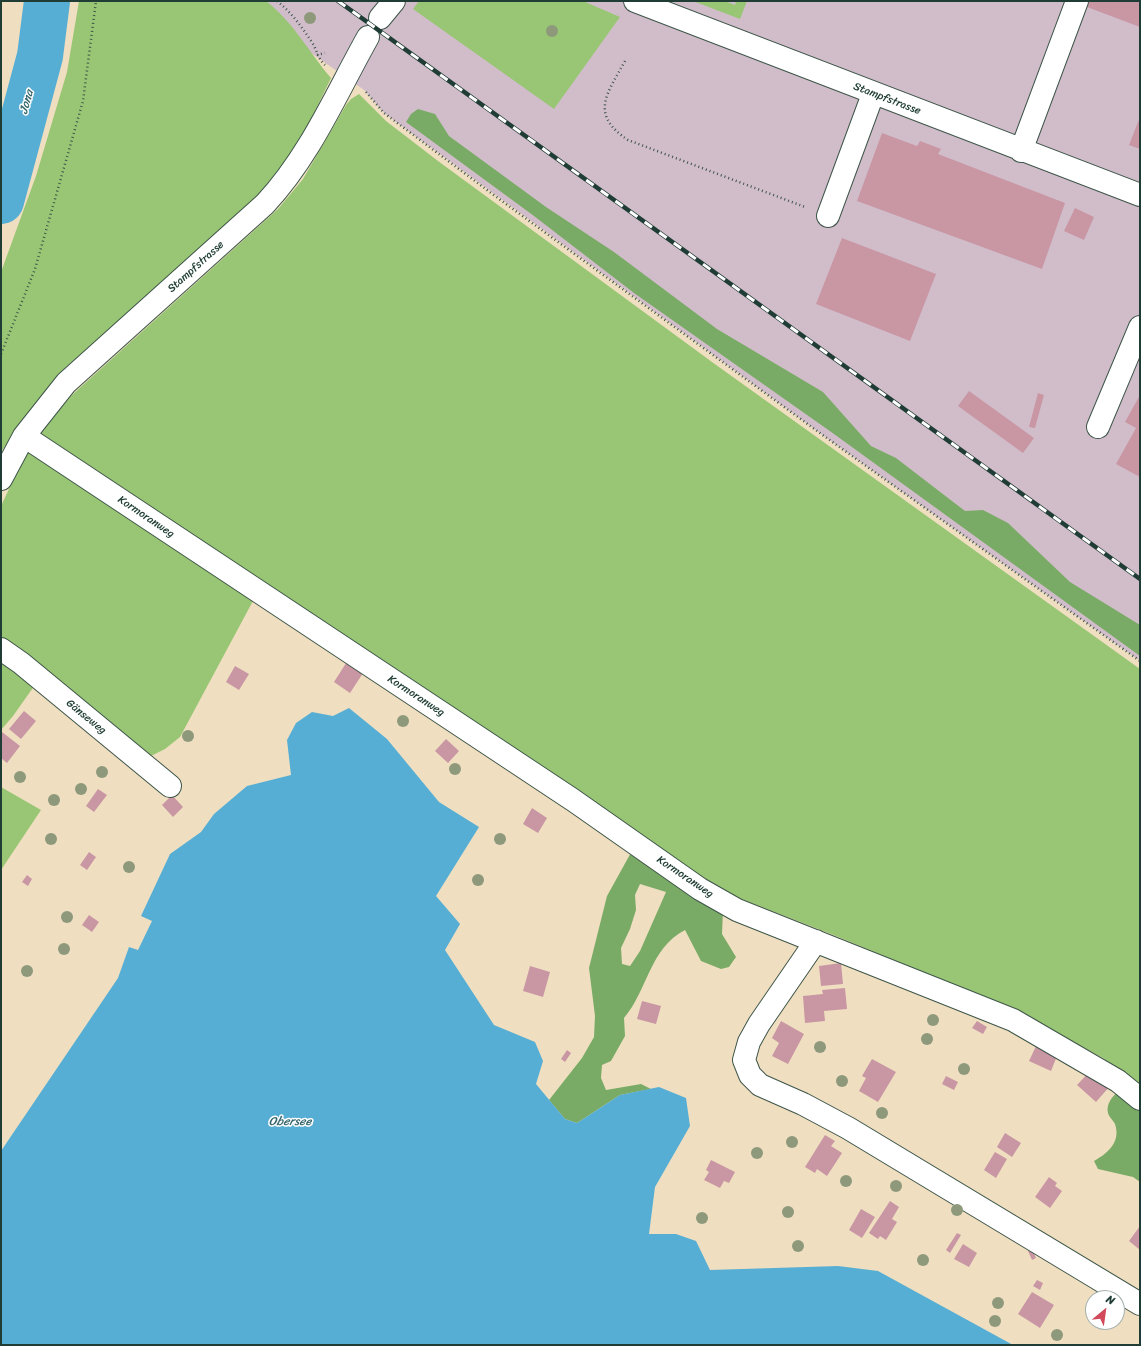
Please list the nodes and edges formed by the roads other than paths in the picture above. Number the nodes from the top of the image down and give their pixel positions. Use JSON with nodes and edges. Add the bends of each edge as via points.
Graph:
{"nodes":[{"id":1,"x":394,"y":1,"type":"edge"},
{"id":2,"x":635,"y":1,"type":"edge"},
{"id":3,"x":1077,"y":1,"type":"edge"},
{"id":4,"x":380,"y":18,"type":"dead end"},
{"id":5,"x":368,"y":37,"type":"dead end"},
{"id":6,"x":873,"y":94,"type":"junction"},
{"id":7,"x":1021,"y":151,"type":"junction"},
{"id":8,"x":1140,"y":195,"type":"edge"},
{"id":9,"x":828,"y":216,"type":"road end"},
{"id":10,"x":1140,"y":327,"type":"edge"},
{"id":11,"x":1098,"y":427,"type":"dead end"},
{"id":12,"x":24,"y":436,"type":"junction"},
{"id":13,"x":1,"y":479,"type":"edge"},
{"id":14,"x":1,"y":650,"type":"edge"},
{"id":15,"x":170,"y":786,"type":"dead end"},
{"id":16,"x":816,"y":941,"type":"junction"},
{"id":17,"x":1140,"y":1099,"type":"edge"},
{"id":18,"x":1140,"y":1304,"type":"edge"}],
"edges":[{"from":1,"to":4,"type":"street"},
{"from":2,"to":6,"type":"street","name":"Stampfstrasse"},
{"from":3,"to":7,"type":"street"},
{"from":5,"to":12,"type":"street","name":"Stampfstrasse","via":[[304,156],[285,183],[265,204],[66,383]]},
{"from":6,"to":7,"type":"street","name":"Stampfstrasse"},
{"from":6,"to":9,"type":"street"},
{"from":7,"to":8,"type":"street","name":"Stampfstrasse"},
{"from":10,"to":11,"type":"street"},
{"from":12,"to":13,"type":"street","name":"Stampfstrasse"},
{"from":12,"to":16,"type":"street","name":"Kormoranweg","via":[[573,800],[700,889],[738,910]]},
{"from":14,"to":15,"type":"street","name":"Gänseweg","via":[[21,663]]},
{"from":16,"to":17,"type":"street","name":"Kormoranweg","via":[[1013,1020],[1118,1081]]},
{"from":16,"to":18,"type":"street","via":[[749,1042],[744,1060],[750,1075],[760,1085],[803,1104],[862,1137]]}]}
